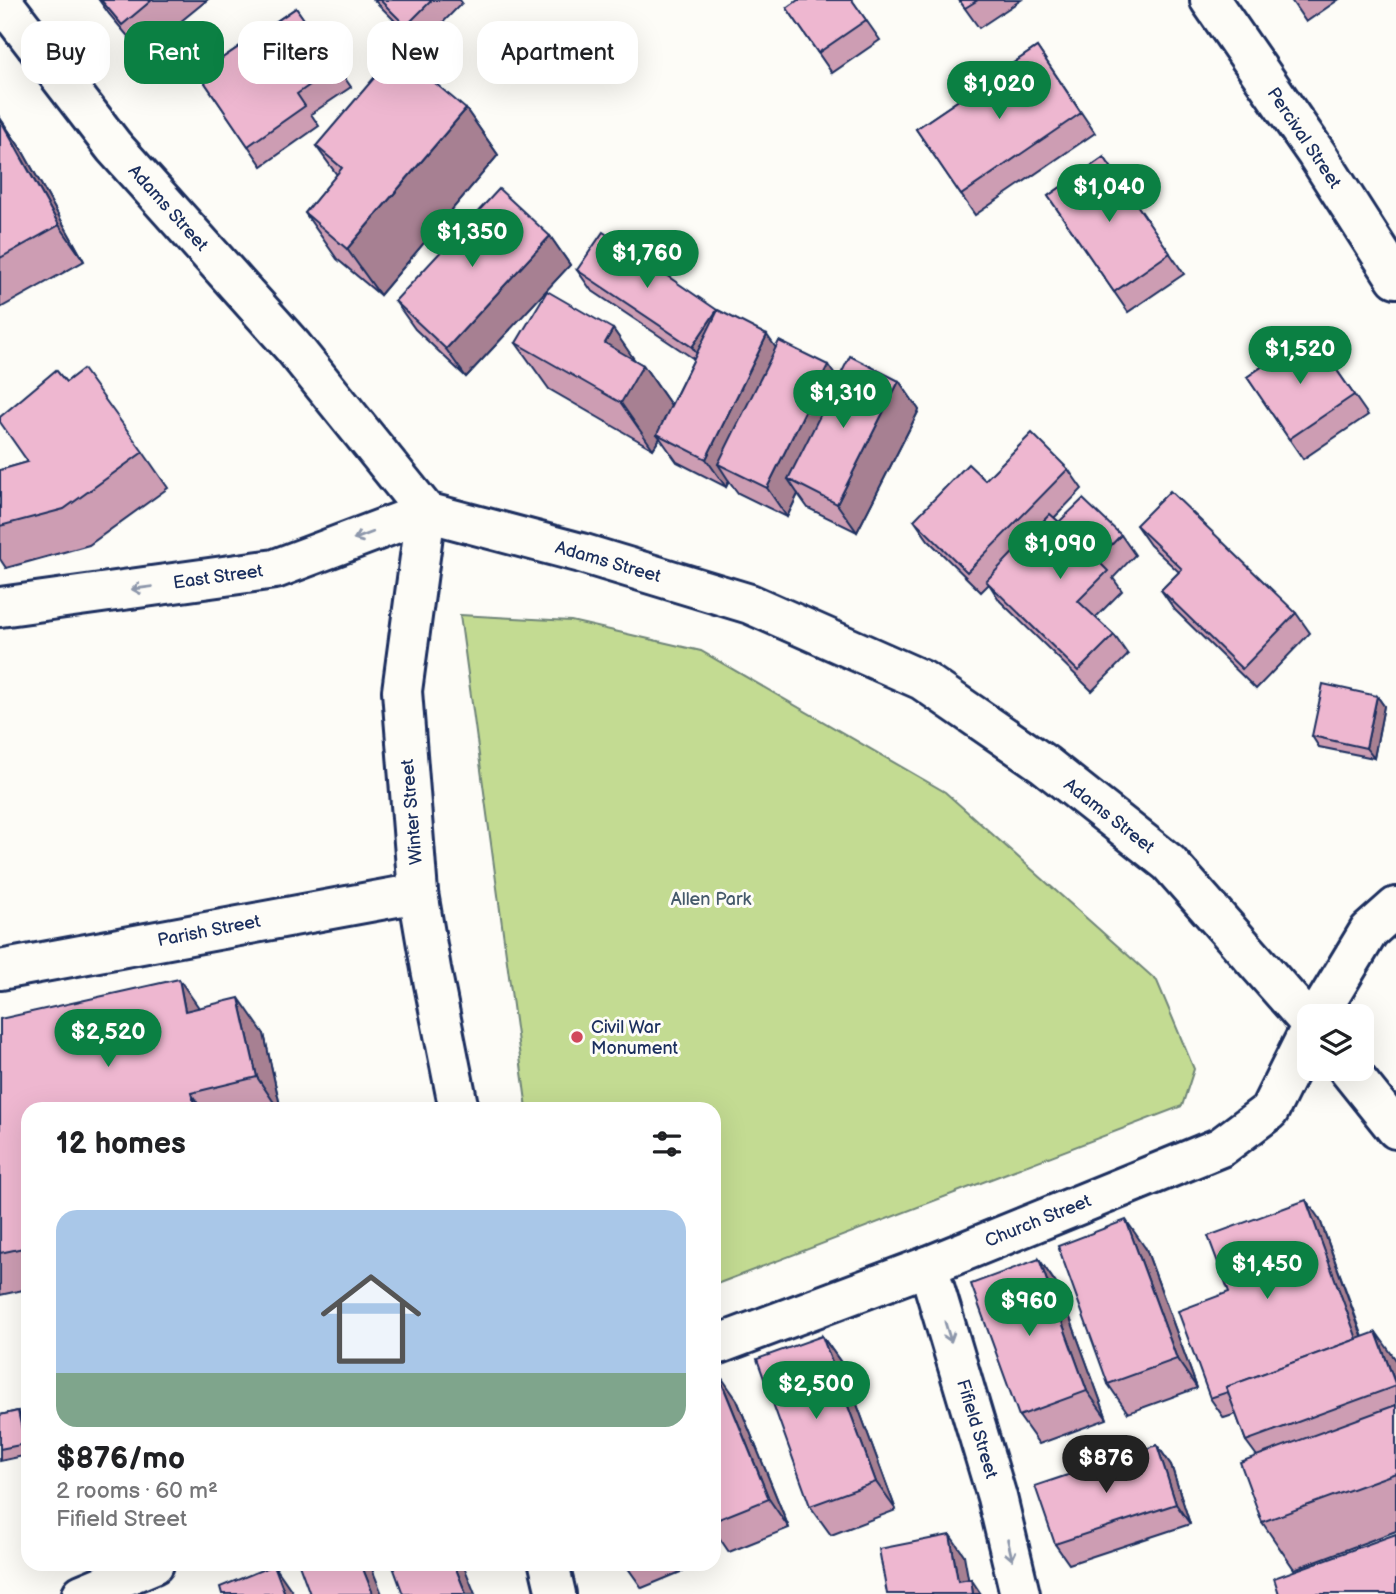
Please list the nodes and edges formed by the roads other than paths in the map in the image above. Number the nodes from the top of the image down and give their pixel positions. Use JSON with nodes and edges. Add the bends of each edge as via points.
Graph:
{"nodes":[{"id":1,"x":1,"y":0,"type":"edge"},
{"id":2,"x":1210,"y":0,"type":"edge"},
{"id":3,"x":1396,"y":278,"type":"edge"},
{"id":4,"x":426,"y":512,"type":"junction"},
{"id":5,"x":0,"y":607,"type":"edge"},
{"id":6,"x":418,"y":893,"type":"junction"},
{"id":7,"x":1396,"y":907,"type":"edge"},
{"id":8,"x":0,"y":970,"type":"edge"},
{"id":9,"x":1325,"y":1004,"type":"edge"},
{"id":10,"x":1297,"y":1008,"type":"edge"},
{"id":11,"x":1297,"y":1055,"type":"edge"},
{"id":12,"x":1358,"y":1081,"type":"edge"},
{"id":13,"x":457,"y":1102,"type":"edge"},
{"id":14,"x":1396,"y":1129,"type":"edge"},
{"id":15,"x":928,"y":1266,"type":"junction"},
{"id":16,"x":721,"y":1343,"type":"edge"},
{"id":17,"x":137,"y":1571,"type":"edge"},
{"id":18,"x":551,"y":1571,"type":"edge"},
{"id":19,"x":82,"y":1594,"type":"edge"},
{"id":20,"x":556,"y":1594,"type":"edge"},
{"id":21,"x":1020,"y":1594,"type":"edge"}],
"edges":[{"from":1,"to":4,"type":"street","name":"Adams Street","via":[[114,147],[293,347]]},
{"from":2,"to":3,"type":"street","name":"Percival Street"},
{"from":4,"to":5,"type":"street","name":"East Street","one_way":true,"via":[[275,569]]},
{"from":4,"to":6,"type":"street","name":"Winter Street","via":[[402,691]]},
{"from":4,"to":10,"type":"street","name":"Adams Street","via":[[750,604],[922,680],[1044,764],[1169,863]]},
{"from":6,"to":8,"type":"street","name":"Parish Street"},
{"from":6,"to":13,"type":"street","name":"Winter Street"},
{"from":7,"to":9,"type":"street","via":[[1369,931]]},
{"from":11,"to":15,"type":"street","name":"Church Street","via":[[1269,1111],[1221,1147]]},
{"from":12,"to":14,"type":"street"},
{"from":15,"to":16,"type":"street","name":"Church Street"},
{"from":15,"to":21,"type":"street","name":"Fifield Street","one_way":true,"via":[[997,1497]]},
{"from":17,"to":19,"type":"street"},
{"from":18,"to":20,"type":"street"}]}
